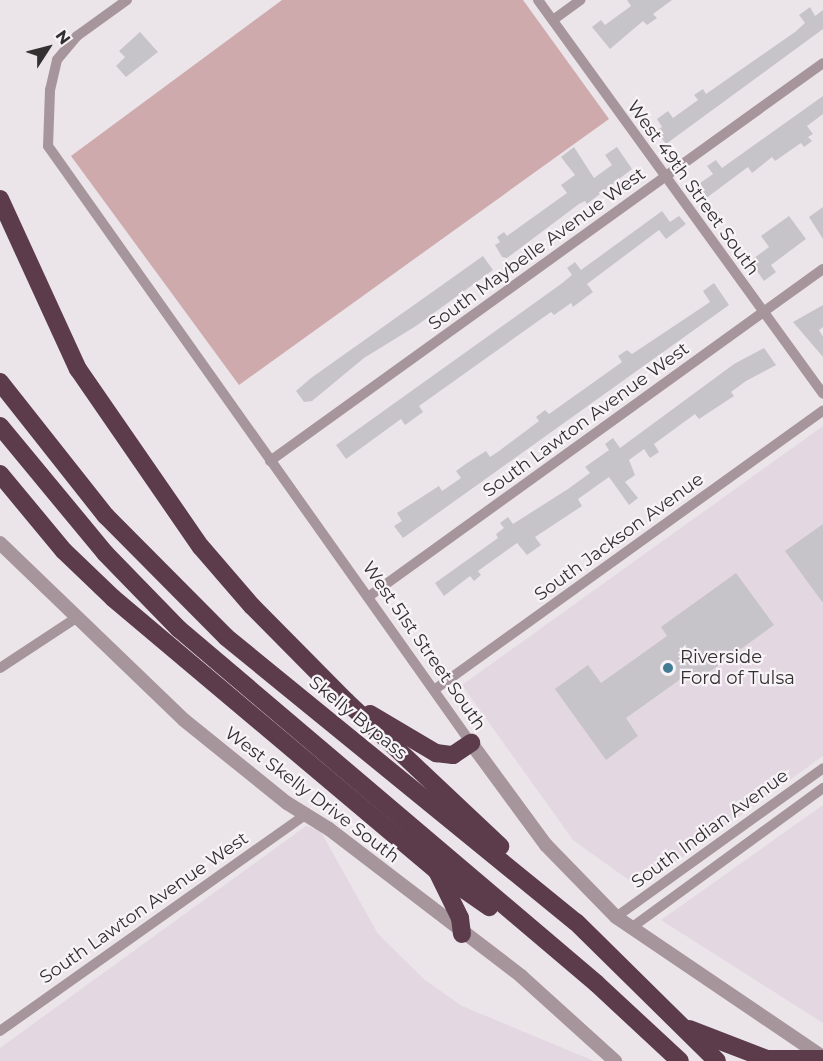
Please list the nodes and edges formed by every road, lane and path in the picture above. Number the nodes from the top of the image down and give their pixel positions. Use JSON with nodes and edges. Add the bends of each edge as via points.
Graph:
{"nodes":[{"id":1,"x":127,"y":0,"type":"edge"},
{"id":2,"x":538,"y":0,"type":"edge"},
{"id":3,"x":581,"y":0,"type":"edge"},
{"id":4,"x":553,"y":21,"type":"junction"},
{"id":5,"x":823,"y":63,"type":"edge"},
{"id":6,"x":665,"y":177,"type":"junction"},
{"id":7,"x":2,"y":203,"type":"edge"},
{"id":8,"x":823,"y":269,"type":"edge"},
{"id":9,"x":763,"y":313,"type":"junction"},
{"id":10,"x":0,"y":382,"type":"edge"},
{"id":11,"x":823,"y":394,"type":"edge"},
{"id":12,"x":823,"y":410,"type":"edge"},
{"id":13,"x":0,"y":426,"type":"edge"},
{"id":14,"x":270,"y":461,"type":"junction"},
{"id":15,"x":0,"y":474,"type":"edge"},
{"id":16,"x":0,"y":543,"type":"edge"},
{"id":17,"x":368,"y":597,"type":"junction"},
{"id":18,"x":76,"y":618,"type":"junction"},
{"id":19,"x":0,"y":668,"type":"edge"},
{"id":20,"x":435,"y":690,"type":"junction"},
{"id":21,"x":346,"y":701,"type":"junction"},
{"id":22,"x":471,"y":743,"type":"junction"},
{"id":23,"x":823,"y":768,"type":"edge"},
{"id":24,"x":823,"y":788,"type":"edge"},
{"id":25,"x":307,"y":814,"type":"junction"},
{"id":26,"x":726,"y":839,"type":"junction"},
{"id":27,"x":735,"y":852,"type":"junction"},
{"id":28,"x":436,"y":870,"type":"junction"},
{"id":29,"x":616,"y":917,"type":"junction"},
{"id":30,"x":576,"y":922,"type":"junction"},
{"id":31,"x":631,"y":928,"type":"junction"},
{"id":32,"x":462,"y":934,"type":"junction"},
{"id":33,"x":597,"y":984,"type":"junction"},
{"id":34,"x":683,"y":1027,"type":"junction"},
{"id":35,"x":0,"y":1031,"type":"edge"},
{"id":36,"x":823,"y":1058,"type":"edge"},
{"id":37,"x":615,"y":1061,"type":"edge"},
{"id":38,"x":680,"y":1061,"type":"edge"},
{"id":39,"x":717,"y":1061,"type":"edge"}],
"edges":[{"from":1,"to":14,"type":"street","name":"West 51st Street South","via":[[78,36],[57,60],[46,134],[54,160]]},
{"from":2,"to":4,"type":"street","name":"West 49th Street South"},
{"from":3,"to":4,"type":"street"},
{"from":4,"to":6,"type":"street","name":"West 49th Street South"},
{"from":5,"to":6,"type":"street","name":"South Maybelle Avenue West"},
{"from":6,"to":9,"type":"street","name":"West 49th Street South"},
{"from":6,"to":14,"type":"street","name":"South Maybelle Avenue West"},
{"from":7,"to":21,"type":"highway","via":[[78,369],[187,527],[252,606]]},
{"from":8,"to":9,"type":"street","name":"South Lawton Avenue West"},
{"from":9,"to":11,"type":"street","name":"West 49th Street South"},
{"from":9,"to":17,"type":"street","name":"South Lawton Avenue West"},
{"from":10,"to":30,"type":"highway","name":"Skelly Bypass","via":[[106,516],[226,637]]},
{"from":12,"to":20,"type":"street","name":"South Jackson Avenue"},
{"from":13,"to":33,"type":"highway","via":[[105,553],[179,629]]},
{"from":14,"to":17,"type":"street","name":"West 51st Street South"},
{"from":15,"to":28,"type":"highway","via":[[64,551],[113,598]]},
{"from":16,"to":18,"type":"street","name":"West Skelly Drive South"},
{"from":17,"to":20,"type":"street","name":"West 51st Street South"},
{"from":18,"to":19,"type":"street"},
{"from":18,"to":25,"type":"street","name":"West Skelly Drive South","via":[[184,720]]},
{"from":20,"to":22,"type":"street","name":"West 51st Street South"},
{"from":21,"to":22,"type":"highway","via":[[436,753],[453,754]]},
{"from":21,"to":30,"type":"highway"},
{"from":22,"to":29,"type":"street","name":"West 51st Street South","via":[[546,845]]},
{"from":23,"to":26,"type":"street","name":"South Indian Avenue"},
{"from":24,"to":27,"type":"street","name":"South Indian Avenue"},
{"from":25,"to":32,"type":"street","name":"West Skelly Drive South"},
{"from":25,"to":35,"type":"street","name":"South Lawton Avenue West"},
{"from":26,"to":27,"type":"street"},
{"from":26,"to":29,"type":"street","name":"South Indian Avenue"},
{"from":27,"to":31,"type":"street","name":"South Indian Avenue"},
{"from":28,"to":32,"type":"highway","via":[[460,918]]},
{"from":28,"to":33,"type":"highway"},
{"from":29,"to":31,"type":"street","name":"West 51st Street South"},
{"from":30,"to":34,"type":"highway","name":"Skelly Bypass"},
{"from":31,"to":36,"type":"street","name":"West 51st Street South"},
{"from":32,"to":37,"type":"street","name":"West Skelly Drive South","via":[[521,976]]},
{"from":33,"to":38,"type":"highway"},
{"from":34,"to":36,"type":"highway","via":[[767,1059]]},
{"from":34,"to":39,"type":"highway","name":"Skelly Bypass"}]}
